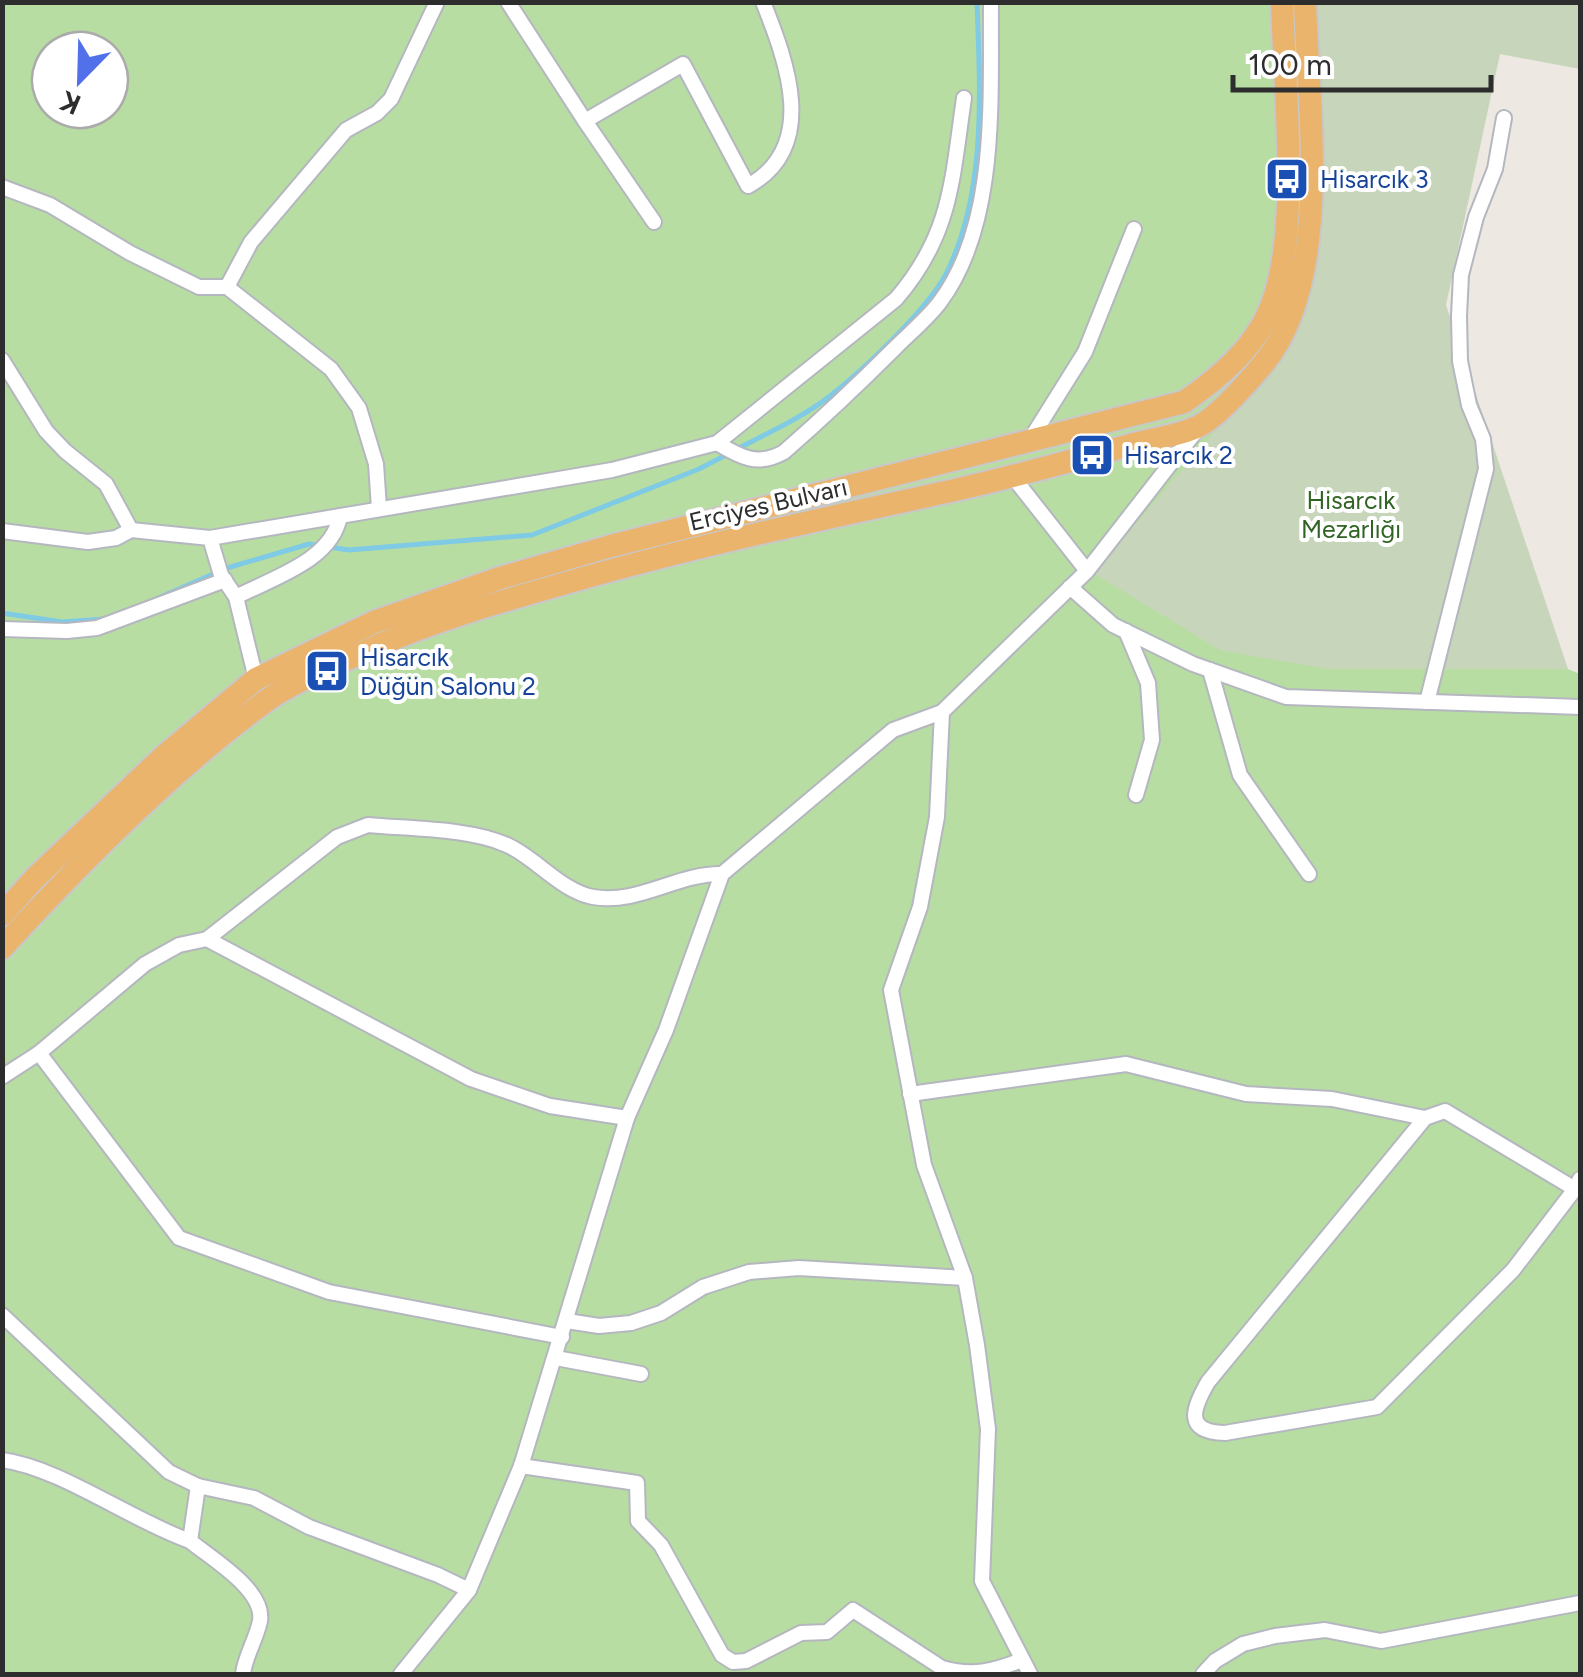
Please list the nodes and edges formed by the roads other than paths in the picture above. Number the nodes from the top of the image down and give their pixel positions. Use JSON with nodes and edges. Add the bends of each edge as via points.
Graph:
{"nodes":[{"id":1,"x":437,"y":2,"type":"edge"},
{"id":2,"x":508,"y":2,"type":"edge"},
{"id":3,"x":763,"y":2,"type":"edge"},
{"id":4,"x":991,"y":2,"type":"edge"},
{"id":5,"x":1282,"y":2,"type":"edge"},
{"id":6,"x":1305,"y":2,"type":"edge"},
{"id":7,"x":964,"y":98,"type":"dead end"},
{"id":8,"x":1504,"y":118,"type":"dead end"},
{"id":9,"x":585,"y":121,"type":"junction"},
{"id":10,"x":2,"y":187,"type":"edge"},
{"id":11,"x":654,"y":222,"type":"dead end"},
{"id":12,"x":1134,"y":229,"type":"dead end"},
{"id":13,"x":228,"y":287,"type":"junction"},
{"id":14,"x":2,"y":360,"type":"edge"},
{"id":15,"x":1200,"y":425,"type":"junction"},
{"id":16,"x":1028,"y":443,"type":"junction"},
{"id":17,"x":720,"y":445,"type":"junction"},
{"id":18,"x":1013,"y":477,"type":"junction"},
{"id":19,"x":379,"y":508,"type":"junction"},
{"id":20,"x":340,"y":516,"type":"junction"},
{"id":21,"x":131,"y":530,"type":"junction"},
{"id":22,"x":2,"y":531,"type":"edge"},
{"id":23,"x":210,"y":538,"type":"junction"},
{"id":24,"x":1087,"y":571,"type":"junction"},
{"id":25,"x":223,"y":578,"type":"junction"},
{"id":26,"x":1070,"y":587,"type":"junction"},
{"id":27,"x":236,"y":597,"type":"junction"},
{"id":28,"x":2,"y":629,"type":"edge"},
{"id":29,"x":1126,"y":631,"type":"junction"},
{"id":30,"x":1210,"y":670,"type":"junction"},
{"id":31,"x":256,"y":679,"type":"junction"},
{"id":32,"x":1427,"y":702,"type":"junction"},
{"id":33,"x":1580,"y":707,"type":"edge"},
{"id":34,"x":942,"y":712,"type":"junction"},
{"id":35,"x":1136,"y":795,"type":"dead end"},
{"id":36,"x":722,"y":874,"type":"junction"},
{"id":37,"x":1309,"y":874,"type":"dead end"},
{"id":38,"x":2,"y":915,"type":"edge"},
{"id":39,"x":208,"y":939,"type":"junction"},
{"id":40,"x":2,"y":948,"type":"edge"},
{"id":41,"x":39,"y":1053,"type":"junction"},
{"id":42,"x":2,"y":1077,"type":"edge"},
{"id":43,"x":910,"y":1094,"type":"junction"},
{"id":44,"x":627,"y":1118,"type":"junction"},
{"id":45,"x":1425,"y":1118,"type":"junction"},
{"id":46,"x":1578,"y":1184,"type":"edge"},
{"id":47,"x":965,"y":1278,"type":"junction"},
{"id":48,"x":2,"y":1315,"type":"edge"},
{"id":49,"x":567,"y":1321,"type":"junction"},
{"id":50,"x":562,"y":1337,"type":"junction"},
{"id":51,"x":556,"y":1358,"type":"junction"},
{"id":52,"x":641,"y":1374,"type":"dead end"},
{"id":53,"x":2,"y":1460,"type":"edge"},
{"id":54,"x":521,"y":1466,"type":"junction"},
{"id":55,"x":198,"y":1486,"type":"junction"},
{"id":56,"x":190,"y":1541,"type":"junction"},
{"id":57,"x":470,"y":1590,"type":"junction"},
{"id":58,"x":1580,"y":1603,"type":"edge"},
{"id":59,"x":1022,"y":1660,"type":"junction"},
{"id":60,"x":243,"y":1674,"type":"edge"},
{"id":61,"x":401,"y":1674,"type":"edge"},
{"id":62,"x":1030,"y":1674,"type":"edge"},
{"id":63,"x":1203,"y":1674,"type":"edge"}],
"edges":[{"from":1,"to":13,"type":"street","via":[[391,99],[346,130],[251,242]]},
{"from":2,"to":9,"type":"street"},
{"from":3,"to":9,"type":"street","via":[[786,61],[791,134],[764,178],[748,186],[683,64]]},
{"from":4,"to":17,"type":"street","via":[[990,116],[980,204],[940,304],[784,452],[762,460]]},
{"from":5,"to":16,"type":"highway","name":"Erciyes Bulvarı","via":[[1284,258],[1270,310],[1228,368],[1184,402]]},
{"from":6,"to":15,"type":"highway","name":"Erciyes Bulvarı","via":[[1310,179],[1302,286],[1266,360]]},
{"from":7,"to":17,"type":"street","via":[[950,201],[914,278]]},
{"from":8,"to":32,"type":"street","via":[[1461,275],[1460,361],[1486,469]]},
{"from":9,"to":11,"type":"street"},
{"from":10,"to":13,"type":"street","via":[[50,204],[199,287]]},
{"from":12,"to":16,"type":"street","via":[[1085,352]]},
{"from":13,"to":19,"type":"street","via":[[346,386],[360,408],[376,464]]},
{"from":14,"to":21,"type":"street","via":[[46,431],[106,484]]},
{"from":15,"to":18,"type":"highway","name":"Erciyes Bulvarı"},
{"from":15,"to":24,"type":"street"},
{"from":16,"to":31,"type":"highway","name":"Erciyes Bulvarı","via":[[500,578],[374,622]]},
{"from":17,"to":19,"type":"street"},
{"from":18,"to":24,"type":"street"},
{"from":18,"to":40,"type":"highway","name":"Erciyes Bulvarı","via":[[617,568],[383,644],[269,698],[178,774]]},
{"from":19,"to":20,"type":"street"},
{"from":20,"to":23,"type":"street"},
{"from":20,"to":27,"type":"street","via":[[326,547]]},
{"from":21,"to":22,"type":"street","via":[[88,542]]},
{"from":21,"to":23,"type":"street"},
{"from":23,"to":25,"type":"street"},
{"from":24,"to":26,"type":"street"},
{"from":25,"to":27,"type":"street"},
{"from":25,"to":28,"type":"street","via":[[97,628]]},
{"from":26,"to":29,"type":"street"},
{"from":26,"to":34,"type":"street"},
{"from":27,"to":31,"type":"street"},
{"from":29,"to":30,"type":"street"},
{"from":29,"to":35,"type":"street","via":[[1150,702],[1152,740]]},
{"from":30,"to":32,"type":"street","via":[[1286,697]]},
{"from":30,"to":37,"type":"street","via":[[1240,775]]},
{"from":31,"to":38,"type":"highway","name":"Erciyes Bulvarı","via":[[162,757]]},
{"from":32,"to":33,"type":"street"},
{"from":34,"to":36,"type":"street","via":[[893,730]]},
{"from":34,"to":43,"type":"street","via":[[934,835],[920,907],[891,990]]},
{"from":36,"to":39,"type":"street","via":[[599,898],[493,840],[368,825],[336,837]]},
{"from":36,"to":44,"type":"street"},
{"from":39,"to":41,"type":"street","via":[[161,953]]},
{"from":39,"to":44,"type":"street","via":[[470,1078],[550,1106]]},
{"from":41,"to":42,"type":"street"},
{"from":41,"to":50,"type":"street","via":[[179,1238],[329,1292]]},
{"from":43,"to":45,"type":"street","via":[[1126,1064],[1246,1094],[1332,1099]]},
{"from":43,"to":47,"type":"street","via":[[924,1165]]},
{"from":44,"to":49,"type":"street"},
{"from":45,"to":46,"type":"street","via":[[1446,1111]]},
{"from":45,"to":46,"type":"street","via":[[1208,1382],[1194,1407],[1199,1427],[1226,1433],[1377,1406],[1513,1270]]},
{"from":47,"to":49,"type":"street","via":[[798,1268],[750,1272],[630,1323]]},
{"from":47,"to":59,"type":"street","via":[[988,1430],[982,1582]]},
{"from":48,"to":55,"type":"street","via":[[156,1463]]},
{"from":49,"to":50,"type":"street"},
{"from":50,"to":51,"type":"street"},
{"from":51,"to":52,"type":"street"},
{"from":51,"to":54,"type":"street"},
{"from":53,"to":56,"type":"street","via":[[47,1472]]},
{"from":54,"to":57,"type":"street"},
{"from":54,"to":59,"type":"street","via":[[637,1483],[638,1520],[661,1544],[722,1655],[733,1662],[802,1633],[827,1632],[853,1610],[942,1668],[987,1673]]},
{"from":55,"to":56,"type":"street"},
{"from":55,"to":57,"type":"street","via":[[254,1498],[309,1527]]},
{"from":56,"to":60,"type":"street","via":[[258,1600],[259,1625]]},
{"from":57,"to":61,"type":"street"},
{"from":58,"to":63,"type":"street","via":[[1381,1641],[1325,1630],[1275,1636],[1243,1644]]},
{"from":59,"to":62,"type":"street"}]}
